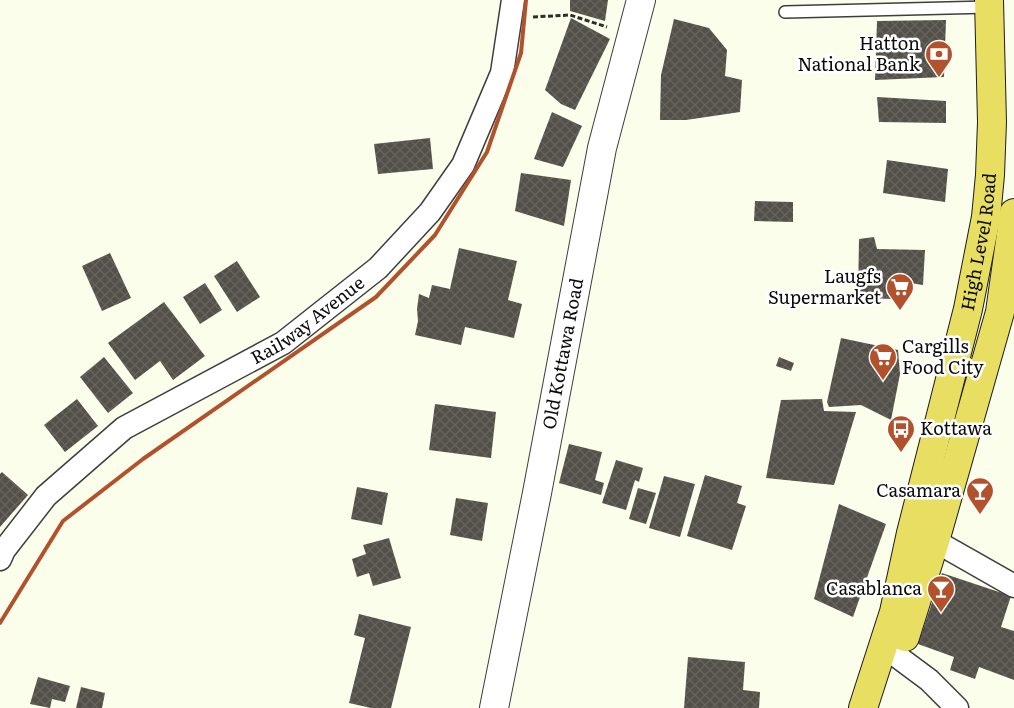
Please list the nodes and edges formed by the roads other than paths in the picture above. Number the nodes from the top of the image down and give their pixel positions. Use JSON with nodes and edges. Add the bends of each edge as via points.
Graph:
{"nodes":[{"id":1,"x":514,"y":0,"type":"edge"},
{"id":2,"x":641,"y":0,"type":"edge"},
{"id":3,"x":989,"y":4,"type":"edge"},
{"id":4,"x":785,"y":12,"type":"dead end"},
{"id":5,"x":1014,"y":213,"type":"edge"},
{"id":6,"x":935,"y":541,"type":"junction"},
{"id":7,"x":1,"y":552,"type":"edge"},
{"id":8,"x":1014,"y":586,"type":"edge"},
{"id":9,"x":898,"y":657,"type":"junction"},
{"id":10,"x":494,"y":708,"type":"edge"},
{"id":11,"x":863,"y":708,"type":"edge"},
{"id":12,"x":881,"y":708,"type":"edge"},
{"id":13,"x":957,"y":708,"type":"edge"}],
"edges":[{"from":1,"to":7,"type":"street","name":"Railway Avenue","via":[[502,73],[464,165],[430,212],[378,268],[283,343],[124,428],[46,496]]},
{"from":2,"to":10,"type":"street","name":"Old Kottawa Road","via":[[602,148]]},
{"from":3,"to":4,"type":"lane"},
{"from":3,"to":11,"type":"highway","name":"High Level Road","via":[[992,122],[986,217],[968,309],[894,612]]},
{"from":5,"to":6,"type":"highway","name":"High Level Road","via":[[1000,312]]},
{"from":6,"to":8,"type":"street"},
{"from":6,"to":9,"type":"highway","name":"High Level Road"},
{"from":9,"to":12,"type":"highway","name":"High Level Road"},
{"from":9,"to":13,"type":"street","via":[[929,680]]}]}
